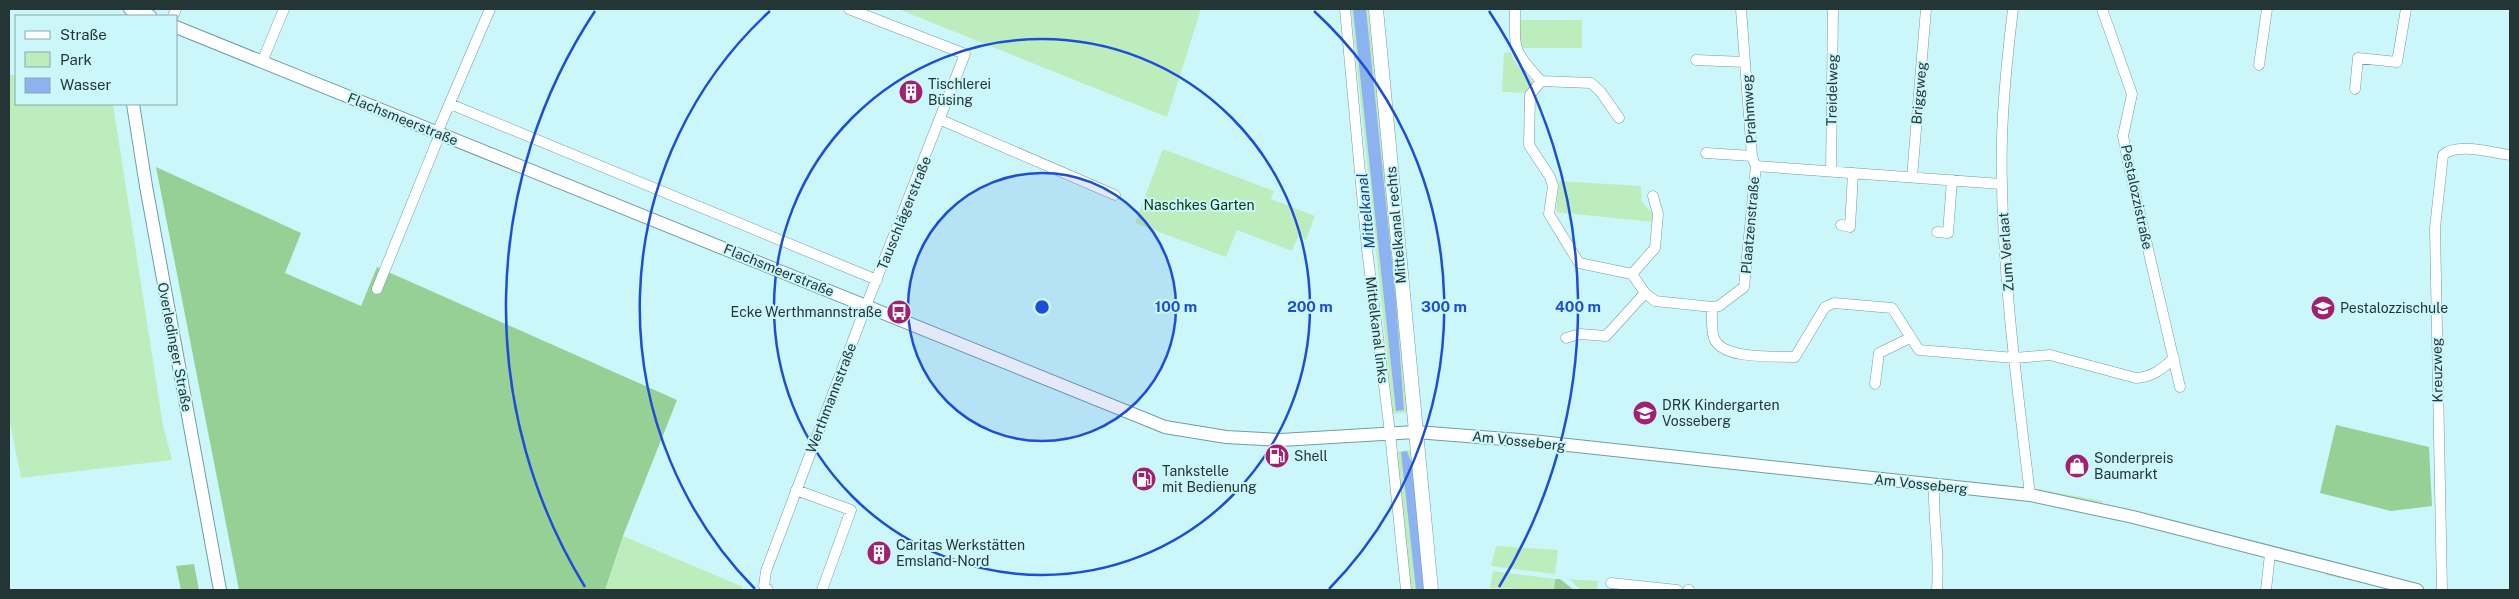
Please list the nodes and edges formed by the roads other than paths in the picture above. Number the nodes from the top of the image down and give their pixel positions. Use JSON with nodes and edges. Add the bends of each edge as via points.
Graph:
{"nodes":[{"id":1,"x":129,"y":9,"type":"edge"},
{"id":2,"x":284,"y":9,"type":"edge"},
{"id":3,"x":490,"y":9,"type":"edge"},
{"id":4,"x":849,"y":9,"type":"edge"},
{"id":5,"x":1345,"y":9,"type":"edge"},
{"id":6,"x":1376,"y":9,"type":"edge"},
{"id":7,"x":1515,"y":9,"type":"edge"},
{"id":8,"x":1741,"y":9,"type":"edge"},
{"id":9,"x":1833,"y":9,"type":"edge"},
{"id":10,"x":1926,"y":9,"type":"edge"},
{"id":11,"x":2013,"y":9,"type":"edge"},
{"id":12,"x":2102,"y":9,"type":"edge"},
{"id":13,"x":2267,"y":9,"type":"edge"},
{"id":14,"x":2406,"y":9,"type":"edge"},
{"id":15,"x":147,"y":15,"type":"edge"},
{"id":16,"x":178,"y":28,"type":"edge"},
{"id":17,"x":1696,"y":60,"type":"dead end"},
{"id":18,"x":262,"y":62,"type":"junction"},
{"id":19,"x":1745,"y":62,"type":"junction"},
{"id":20,"x":2259,"y":65,"type":"dead end"},
{"id":21,"x":1541,"y":81,"type":"junction"},
{"id":22,"x":2355,"y":89,"type":"dead end"},
{"id":23,"x":450,"y":104,"type":"junction"},
{"id":24,"x":133,"y":105,"type":"edge"},
{"id":25,"x":1619,"y":118,"type":"dead end"},
{"id":26,"x":941,"y":120,"type":"junction"},
{"id":27,"x":439,"y":133,"type":"junction"},
{"id":28,"x":1706,"y":152,"type":"dead end"},
{"id":29,"x":2510,"y":155,"type":"edge"},
{"id":30,"x":1754,"y":161,"type":"junction"},
{"id":31,"x":1831,"y":171,"type":"junction"},
{"id":32,"x":1853,"y":173,"type":"junction"},
{"id":33,"x":1912,"y":177,"type":"junction"},
{"id":34,"x":1952,"y":180,"type":"junction"},
{"id":35,"x":2001,"y":184,"type":"junction"},
{"id":36,"x":1115,"y":195,"type":"dead end"},
{"id":37,"x":1654,"y":196,"type":"dead end"},
{"id":38,"x":1841,"y":225,"type":"dead end"},
{"id":39,"x":1937,"y":232,"type":"dead end"},
{"id":40,"x":1632,"y":274,"type":"junction"},
{"id":41,"x":877,"y":280,"type":"junction"},
{"id":42,"x":378,"y":289,"type":"dead end"},
{"id":43,"x":1645,"y":293,"type":"junction"},
{"id":44,"x":866,"y":306,"type":"junction"},
{"id":45,"x":1712,"y":307,"type":"junction"},
{"id":46,"x":1566,"y":338,"type":"dead end"},
{"id":47,"x":1910,"y":338,"type":"junction"},
{"id":48,"x":2015,"y":358,"type":"junction"},
{"id":49,"x":2174,"y":358,"type":"junction"},
{"id":50,"x":1875,"y":384,"type":"dead end"},
{"id":51,"x":2180,"y":387,"type":"dead end"},
{"id":52,"x":1402,"y":432,"type":"junction"},
{"id":53,"x":1934,"y":486,"type":"junction"},
{"id":54,"x":796,"y":490,"type":"junction"},
{"id":55,"x":2030,"y":495,"type":"junction"},
{"id":56,"x":2270,"y":554,"type":"junction"},
{"id":57,"x":1611,"y":583,"type":"dead end"},
{"id":58,"x":220,"y":590,"type":"edge"},
{"id":59,"x":768,"y":590,"type":"edge"},
{"id":60,"x":822,"y":590,"type":"edge"},
{"id":61,"x":1406,"y":590,"type":"edge"},
{"id":62,"x":1431,"y":590,"type":"edge"},
{"id":63,"x":1677,"y":590,"type":"edge"},
{"id":64,"x":1937,"y":590,"type":"edge"},
{"id":65,"x":2266,"y":590,"type":"edge"},
{"id":66,"x":2417,"y":590,"type":"edge"},
{"id":67,"x":2442,"y":590,"type":"edge"}],
"edges":[{"from":1,"to":15,"type":"street"},
{"from":2,"to":18,"type":"street"},
{"from":3,"to":23,"type":"street"},
{"from":4,"to":26,"type":"street","name":"Tauschlägerstraße","via":[[965,54]]},
{"from":5,"to":52,"type":"street","name":"Mittelkanal links","via":[[1367,249]]},
{"from":6,"to":52,"type":"main road","name":"Mittelkanal rechts"},
{"from":7,"to":21,"type":"street","via":[[1515,48]]},
{"from":8,"to":19,"type":"street","name":"Prahmweg"},
{"from":9,"to":31,"type":"street","name":"Treidelweg"},
{"from":10,"to":33,"type":"street","name":"Briggweg"},
{"from":11,"to":35,"type":"street","name":"Zum Verlaat","via":[[2003,104]]},
{"from":12,"to":49,"type":"street","name":"Pestalozzistraße","via":[[2132,94],[2123,136]]},
{"from":13,"to":20,"type":"street"},
{"from":14,"to":22,"type":"street","via":[[2398,62],[2358,58]]},
{"from":16,"to":18,"type":"street","name":"Flachsmeerstraße"},
{"from":17,"to":19,"type":"street","name":"Prahmweg"},
{"from":18,"to":27,"type":"street","name":"Flachsmeerstraße"},
{"from":19,"to":30,"type":"street","name":"Prahmweg"},
{"from":21,"to":25,"type":"street","via":[[1591,83]]},
{"from":21,"to":40,"type":"street","via":[[1530,95],[1529,145],[1553,186],[1549,214],[1579,263]]},
{"from":23,"to":27,"type":"street"},
{"from":23,"to":41,"type":"street","name":"Flachsmeerstraße"},
{"from":24,"to":58,"type":"street","name":"Overledinger Straße"},
{"from":26,"to":36,"type":"street"},
{"from":26,"to":41,"type":"street","name":"Tauschlägerstraße"},
{"from":27,"to":42,"type":"street"},
{"from":27,"to":44,"type":"street","name":"Flachsmeerstraße"},
{"from":28,"to":30,"type":"street","name":"Plaatzenstraße"},
{"from":29,"to":67,"type":"street","name":"Kreuzweg","via":[[2463,149],[2443,155],[2436,228]]},
{"from":30,"to":31,"type":"street","name":"Plaatzenstraße"},
{"from":30,"to":45,"type":"street","name":"Plaatzenstraße","via":[[1744,287],[1719,306]]},
{"from":31,"to":32,"type":"street","name":"Plaatzenstraße"},
{"from":32,"to":33,"type":"street","name":"Plaatzenstraße"},
{"from":32,"to":38,"type":"street","via":[[1850,227]]},
{"from":33,"to":34,"type":"street","name":"Plaatzenstraße"},
{"from":34,"to":35,"type":"street","name":"Plaatzenstraße"},
{"from":34,"to":39,"type":"street","via":[[1948,233]]},
{"from":35,"to":48,"type":"street","name":"Zum Verlaat"},
{"from":37,"to":40,"type":"street","via":[[1658,214],[1655,248]]},
{"from":40,"to":43,"type":"street"},
{"from":41,"to":44,"type":"street","name":"Tauschlägerstraße"},
{"from":43,"to":45,"type":"street","via":[[1655,301]]},
{"from":43,"to":46,"type":"street","via":[[1606,336],[1580,334]]},
{"from":44,"to":52,"type":"street","name":"Flachsmeerstraße","via":[[1165,427],[1226,437],[1282,440]]},
{"from":44,"to":54,"type":"street","name":"Werthmannstraße"},
{"from":45,"to":47,"type":"street","via":[[1714,339],[1720,347],[1732,353],[1795,357],[1825,307],[1834,302],[1892,308]]},
{"from":47,"to":48,"type":"street","via":[[1919,350]]},
{"from":47,"to":50,"type":"street","via":[[1879,354]]},
{"from":48,"to":49,"type":"street","via":[[2050,355],[2146,378]]},
{"from":48,"to":55,"type":"street","name":"Zum Verlaat"},
{"from":49,"to":51,"type":"street","name":"Pestalozzistraße"},
{"from":52,"to":53,"type":"street","name":"Am Vosseberg","via":[[1540,442]]},
{"from":52,"to":61,"type":"street","name":"Mittelkanal links"},
{"from":52,"to":62,"type":"main road","name":"Mittelkanal rechts"},
{"from":53,"to":55,"type":"street","name":"Am Vosseberg"},
{"from":53,"to":64,"type":"street","via":[[1934,528],[1939,565]]},
{"from":54,"to":59,"type":"street","name":"Werthmannstraße","via":[[766,571],[764,586]]},
{"from":54,"to":60,"type":"street","via":[[852,510]]},
{"from":55,"to":56,"type":"street","name":"Am Vosseberg","via":[[2133,516]]},
{"from":56,"to":65,"type":"street"},
{"from":56,"to":66,"type":"street","name":"Am Vosseberg"},
{"from":57,"to":63,"type":"street"}]}
